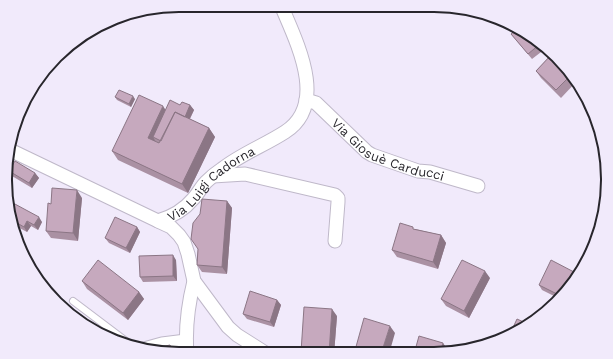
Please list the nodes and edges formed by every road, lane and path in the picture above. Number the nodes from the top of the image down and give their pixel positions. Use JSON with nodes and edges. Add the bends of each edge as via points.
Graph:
{"nodes":[{"id":1,"x":284,"y":12,"type":"edge"},
{"id":2,"x":306,"y":100,"type":"junction"},
{"id":3,"x":14,"y":152,"type":"edge"},
{"id":4,"x":213,"y":176,"type":"junction"},
{"id":5,"x":478,"y":186,"type":"dead end"},
{"id":6,"x":158,"y":221,"type":"junction"},
{"id":7,"x":335,"y":241,"type":"dead end"},
{"id":8,"x":194,"y":281,"type":"junction"},
{"id":9,"x":73,"y":301,"type":"dead end"},
{"id":10,"x":118,"y":335,"type":"edge"},
{"id":11,"x":156,"y":346,"type":"edge"},
{"id":12,"x":180,"y":347,"type":"edge"},
{"id":13,"x":186,"y":347,"type":"edge"},
{"id":14,"x":256,"y":347,"type":"edge"}],
"edges":[{"from":1,"to":2,"type":"street","name":"Via Luigi Cadorna","via":[[307,77]]},
{"from":2,"to":4,"type":"street","name":"Via Luigi Cadorna","via":[[304,112],[286,132],[228,164]]},
{"from":2,"to":5,"type":"street","name":"Via Giosuè Carducci","via":[[316,103],[372,155],[418,172],[430,172]]},
{"from":3,"to":6,"type":"street","name":"Via Luigi Cadorna"},
{"from":4,"to":6,"type":"street","name":"Via Luigi Cadorna","via":[[182,209]]},
{"from":4,"to":7,"type":"street","via":[[245,174],[335,195],[338,202]]},
{"from":6,"to":8,"type":"street","via":[[171,227],[184,242]]},
{"from":8,"to":13,"type":"street","via":[[188,308]]},
{"from":8,"to":14,"type":"street","via":[[228,327]]},
{"from":9,"to":10,"type":"lane"},
{"from":11,"to":12,"type":"street"}]}
